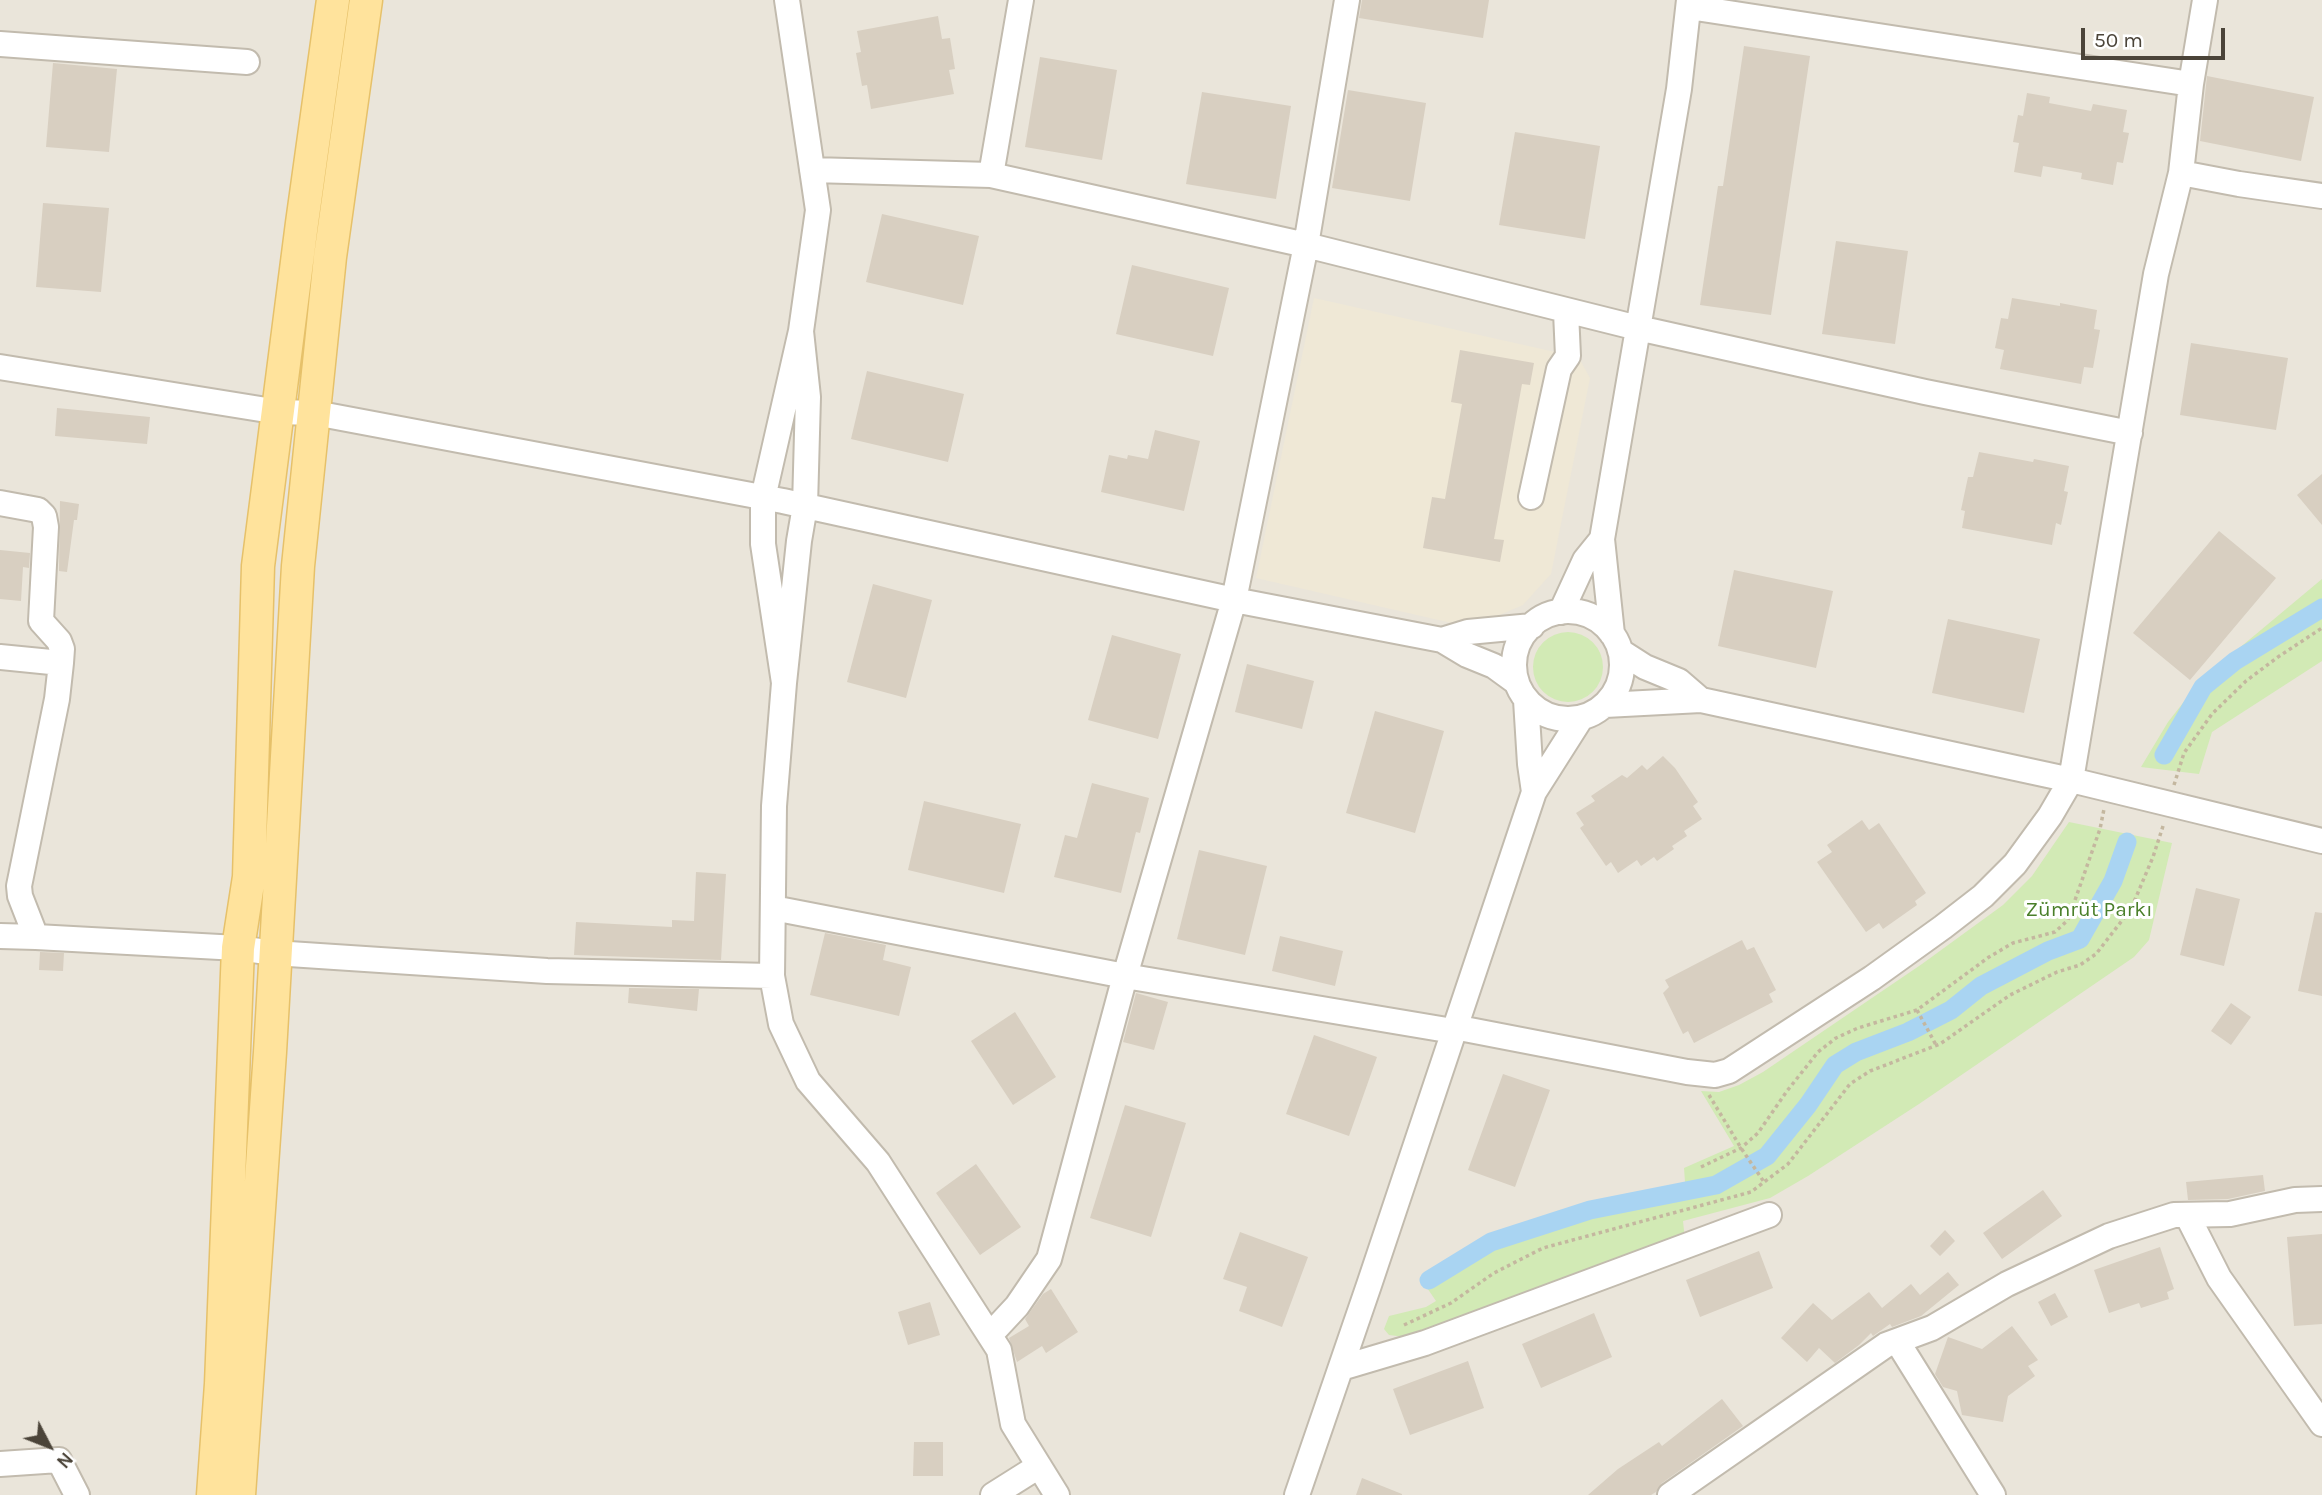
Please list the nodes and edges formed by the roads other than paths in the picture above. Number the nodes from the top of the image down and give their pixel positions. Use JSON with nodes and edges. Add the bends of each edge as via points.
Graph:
{"nodes":[{"id":1,"x":333,"y":0,"type":"edge"},
{"id":2,"x":366,"y":0,"type":"edge"},
{"id":3,"x":787,"y":0,"type":"edge"},
{"id":4,"x":1021,"y":0,"type":"edge"},
{"id":5,"x":1346,"y":0,"type":"edge"},
{"id":6,"x":2205,"y":0,"type":"edge"},
{"id":7,"x":1689,"y":4,"type":"edge"},
{"id":8,"x":0,"y":44,"type":"edge"},
{"id":9,"x":247,"y":62,"type":"dead end"},
{"id":10,"x":2190,"y":85,"type":"junction"},
{"id":11,"x":812,"y":170,"type":"junction"},
{"id":12,"x":2181,"y":173,"type":"junction"},
{"id":13,"x":991,"y":175,"type":"junction"},
{"id":14,"x":2322,"y":196,"type":"edge"},
{"id":15,"x":1306,"y":245,"type":"junction"},
{"id":16,"x":1566,"y":312,"type":"junction"},
{"id":17,"x":1638,"y":328,"type":"junction"},
{"id":18,"x":801,"y":331,"type":"junction"},
{"id":19,"x":0,"y":367,"type":"edge"},
{"id":20,"x":279,"y":412,"type":"junction"},
{"id":21,"x":315,"y":413,"type":"junction"},
{"id":22,"x":2130,"y":433,"type":"junction"},
{"id":23,"x":1531,"y":497,"type":"dead end"},
{"id":24,"x":763,"y":498,"type":"junction"},
{"id":25,"x":0,"y":503,"type":"edge"},
{"id":26,"x":805,"y":506,"type":"junction"},
{"id":27,"x":1602,"y":540,"type":"junction"},
{"id":28,"x":1234,"y":600,"type":"junction"},
{"id":29,"x":1562,"y":612,"type":"junction"},
{"id":30,"x":1532,"y":626,"type":"junction"},
{"id":31,"x":1442,"y":640,"type":"junction"},
{"id":32,"x":1616,"y":643,"type":"junction"},
{"id":33,"x":0,"y":657,"type":"edge"},
{"id":34,"x":61,"y":663,"type":"junction"},
{"id":35,"x":784,"y":683,"type":"junction"},
{"id":36,"x":1521,"y":691,"type":"junction"},
{"id":37,"x":1700,"y":700,"type":"junction"},
{"id":38,"x":1605,"y":705,"type":"junction"},
{"id":39,"x":1581,"y":718,"type":"junction"},
{"id":40,"x":2071,"y":780,"type":"junction"},
{"id":41,"x":1534,"y":792,"type":"junction"},
{"id":42,"x":2322,"y":841,"type":"edge"},
{"id":43,"x":773,"y":908,"type":"junction"},
{"id":44,"x":0,"y":936,"type":"edge"},
{"id":45,"x":36,"y":937,"type":"junction"},
{"id":46,"x":238,"y":948,"type":"junction"},
{"id":47,"x":274,"y":953,"type":"junction"},
{"id":48,"x":772,"y":976,"type":"junction"},
{"id":49,"x":1125,"y":976,"type":"junction"},
{"id":50,"x":1454,"y":1029,"type":"junction"},
{"id":51,"x":2322,"y":1199,"type":"edge"},
{"id":52,"x":1769,"y":1215,"type":"dead end"},
{"id":53,"x":2188,"y":1215,"type":"junction"},
{"id":54,"x":989,"y":1335,"type":"junction"},
{"id":55,"x":1897,"y":1341,"type":"junction"},
{"id":56,"x":1341,"y":1368,"type":"junction"},
{"id":57,"x":2322,"y":1424,"type":"edge"},
{"id":58,"x":0,"y":1464,"type":"edge"},
{"id":59,"x":1039,"y":1466,"type":"junction"},
{"id":60,"x":77,"y":1495,"type":"edge"},
{"id":61,"x":213,"y":1495,"type":"edge"},
{"id":62,"x":239,"y":1495,"type":"edge"},
{"id":63,"x":993,"y":1495,"type":"edge"},
{"id":64,"x":1057,"y":1495,"type":"edge"},
{"id":65,"x":1297,"y":1495,"type":"edge"},
{"id":66,"x":1670,"y":1495,"type":"edge"},
{"id":67,"x":1993,"y":1495,"type":"edge"}],
"edges":[{"from":1,"to":20,"type":"main road"},
{"from":2,"to":21,"type":"main road","via":[[330,257]]},
{"from":3,"to":11,"type":"street"},
{"from":4,"to":13,"type":"street"},
{"from":5,"to":15,"type":"street"},
{"from":6,"to":10,"type":"street"},
{"from":7,"to":10,"type":"street"},
{"from":7,"to":17,"type":"street"},
{"from":8,"to":9,"type":"street"},
{"from":10,"to":12,"type":"street"},
{"from":11,"to":13,"type":"street"},
{"from":11,"to":18,"type":"street","via":[[818,210]]},
{"from":12,"to":14,"type":"street"},
{"from":12,"to":22,"type":"street","via":[[2155,274]]},
{"from":13,"to":15,"type":"street"},
{"from":15,"to":16,"type":"street"},
{"from":15,"to":28,"type":"street"},
{"from":16,"to":17,"type":"street"},
{"from":16,"to":23,"type":"street","via":[[1568,356],[1559,369]]},
{"from":17,"to":22,"type":"street"},
{"from":17,"to":27,"type":"street"},
{"from":18,"to":24,"type":"street"},
{"from":18,"to":26,"type":"street","via":[[808,397]]},
{"from":19,"to":20,"type":"street"},
{"from":20,"to":21,"type":"street"},
{"from":20,"to":46,"type":"main road","via":[[258,566],[249,877]]},
{"from":21,"to":24,"type":"street"},
{"from":21,"to":47,"type":"main road","via":[[298,566]]},
{"from":22,"to":40,"type":"street"},
{"from":24,"to":26,"type":"street"},
{"from":24,"to":35,"type":"street","via":[[763,544]]},
{"from":25,"to":34,"type":"street","via":[[38,510],[44,516],[41,621],[59,641]]},
{"from":26,"to":28,"type":"street"},
{"from":26,"to":35,"type":"street"},
{"from":27,"to":29,"type":"street","via":[[1585,561]]},
{"from":27,"to":32,"type":"street"},
{"from":28,"to":31,"type":"street"},
{"from":28,"to":49,"type":"street"},
{"from":29,"to":30,"type":"street"},
{"from":29,"to":32,"type":"street","via":[[1591,615],[1606,626]]},
{"from":30,"to":31,"type":"street","via":[[1468,632]]},
{"from":30,"to":36,"type":"street","via":[[1516,650],[1514,668]]},
{"from":31,"to":36,"type":"street","via":[[1494,666]]},
{"from":32,"to":37,"type":"street","via":[[1645,667],[1679,681]]},
{"from":32,"to":38,"type":"street","via":[[1623,659],[1621,678]]},
{"from":33,"to":34,"type":"street"},
{"from":34,"to":45,"type":"street","via":[[19,886]]},
{"from":35,"to":43,"type":"street","via":[[774,806]]},
{"from":36,"to":39,"type":"street","via":[[1541,713]]},
{"from":36,"to":41,"type":"street"},
{"from":37,"to":38,"type":"street"},
{"from":37,"to":40,"type":"street"},
{"from":38,"to":39,"type":"street"},
{"from":39,"to":41,"type":"street"},
{"from":40,"to":42,"type":"street"},
{"from":40,"to":50,"type":"street","via":[[2015,864],[1983,896],[1872,978],[1729,1071],[1715,1075],[1687,1072]]},
{"from":41,"to":50,"type":"street"},
{"from":43,"to":48,"type":"street"},
{"from":43,"to":49,"type":"street"},
{"from":44,"to":45,"type":"street"},
{"from":45,"to":46,"type":"street"},
{"from":46,"to":47,"type":"street"},
{"from":46,"to":61,"type":"main road"},
{"from":47,"to":48,"type":"street","via":[[547,971]]},
{"from":47,"to":62,"type":"main road"},
{"from":48,"to":54,"type":"street","via":[[781,1024],[808,1081],[878,1162]]},
{"from":49,"to":50,"type":"street"},
{"from":49,"to":54,"type":"street","via":[[1049,1259],[1017,1306]]},
{"from":50,"to":56,"type":"street"},
{"from":51,"to":53,"type":"street","via":[[2230,1214]]},
{"from":52,"to":56,"type":"street","via":[[1425,1343]]},
{"from":53,"to":55,"type":"street","via":[[2174,1215],[2109,1236],[2007,1284],[1933,1328]]},
{"from":53,"to":57,"type":"street","via":[[2219,1278]]},
{"from":54,"to":59,"type":"street","via":[[999,1349],[1013,1424]]},
{"from":55,"to":66,"type":"street"},
{"from":55,"to":67,"type":"street"},
{"from":56,"to":65,"type":"street"},
{"from":58,"to":60,"type":"street","via":[[59,1460]]},
{"from":59,"to":63,"type":"street"},
{"from":59,"to":64,"type":"street"}]}
